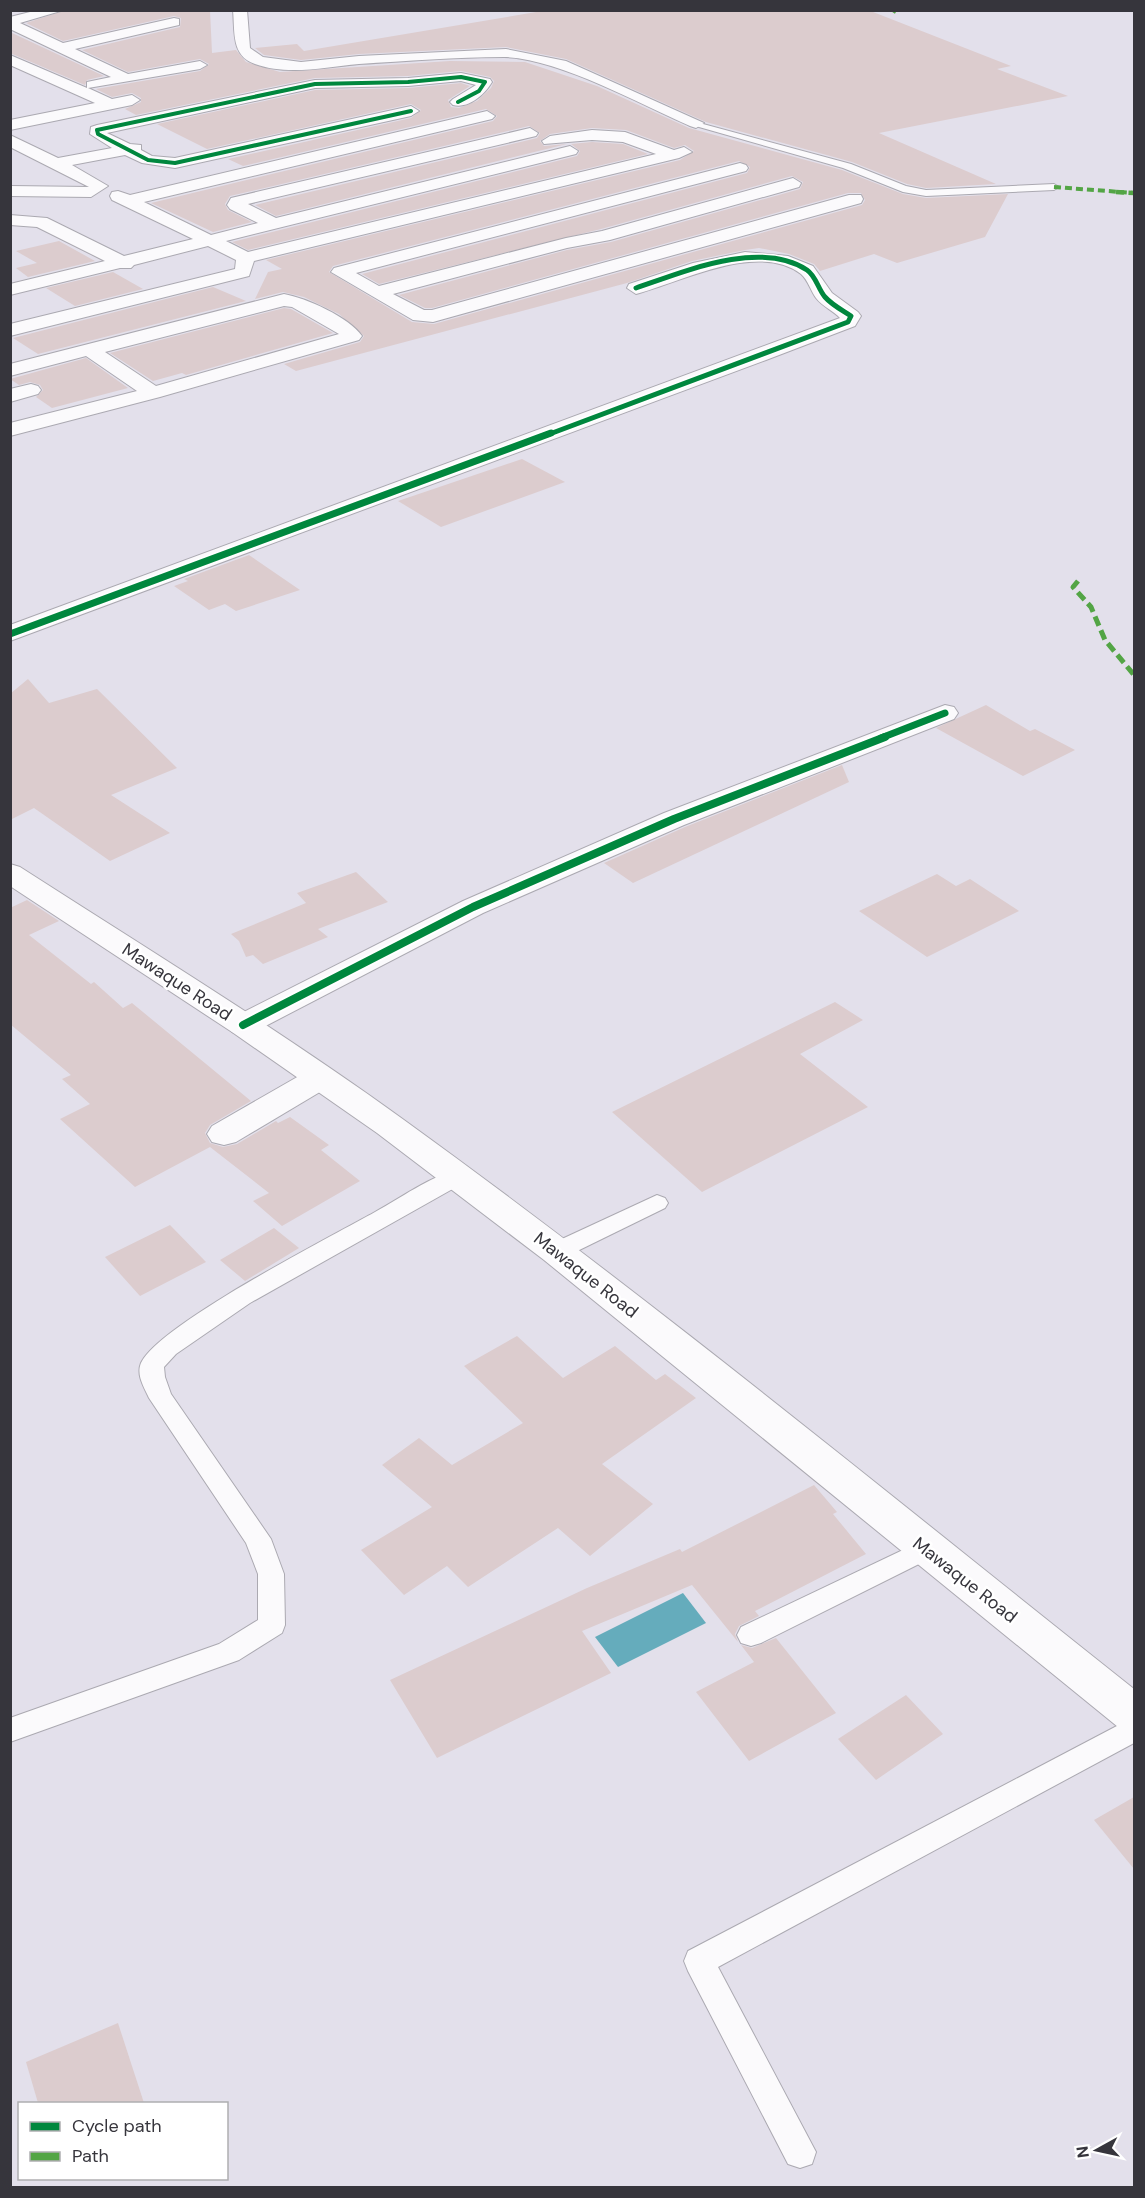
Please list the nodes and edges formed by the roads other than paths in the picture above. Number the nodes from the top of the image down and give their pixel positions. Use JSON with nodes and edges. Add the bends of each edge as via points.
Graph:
{"nodes":[{"id":1,"x":58,"y":10,"type":"edge"},
{"id":2,"x":240,"y":10,"type":"edge"},
{"id":3,"x":10,"y":22,"type":"edge"},
{"id":4,"x":173,"y":23,"type":"edge"},
{"id":5,"x":57,"y":27,"type":"dead end"},
{"id":6,"x":34,"y":32,"type":"junction"},
{"id":7,"x":63,"y":47,"type":"junction"},
{"id":8,"x":179,"y":53,"type":"dead end"},
{"id":9,"x":159,"y":55,"type":"dead end"},
{"id":10,"x":10,"y":59,"type":"edge"},
{"id":11,"x":199,"y":67,"type":"junction"},
{"id":12,"x":127,"y":79,"type":"junction"},
{"id":13,"x":408,"y":82,"type":"junction"},
{"id":14,"x":331,"y":84,"type":"junction"},
{"id":15,"x":72,"y":89,"type":"junction"},
{"id":16,"x":50,"y":94,"type":"dead end"},
{"id":17,"x":143,"y":98,"type":"dead end"},
{"id":18,"x":448,"y":98,"type":"junction"},
{"id":19,"x":110,"y":104,"type":"junction"},
{"id":20,"x":498,"y":120,"type":"junction"},
{"id":21,"x":696,"y":123,"type":"joint"},
{"id":22,"x":10,"y":124,"type":"edge"},
{"id":23,"x":530,"y":133,"type":"junction"},
{"id":24,"x":10,"y":140,"type":"edge"},
{"id":25,"x":550,"y":141,"type":"junction"},
{"id":26,"x":150,"y":144,"type":"dead end"},
{"id":27,"x":128,"y":149,"type":"junction"},
{"id":28,"x":580,"y":155,"type":"junction"},
{"id":29,"x":57,"y":164,"type":"junction"},
{"id":30,"x":611,"y":168,"type":"junction"},
{"id":31,"x":793,"y":183,"type":"junction"},
{"id":32,"x":1054,"y":187,"type":"dead end"},
{"id":33,"x":96,"y":189,"type":"junction"},
{"id":34,"x":10,"y":191,"type":"edge"},
{"id":35,"x":511,"y":194,"type":"junction"},
{"id":36,"x":123,"y":199,"type":"junction"},
{"id":37,"x":590,"y":207,"type":"junction"},
{"id":38,"x":559,"y":215,"type":"junction"},
{"id":39,"x":10,"y":220,"type":"edge"},
{"id":40,"x":272,"y":223,"type":"junction"},
{"id":41,"x":522,"y":224,"type":"junction"},
{"id":42,"x":637,"y":225,"type":"junction"},
{"id":43,"x":604,"y":236,"type":"junction"},
{"id":44,"x":205,"y":239,"type":"junction"},
{"id":45,"x":566,"y":243,"type":"junction"},
{"id":46,"x":646,"y":255,"type":"junction"},
{"id":47,"x":246,"y":258,"type":"junction"},
{"id":48,"x":125,"y":264,"type":"junction"},
{"id":49,"x":10,"y":272,"type":"edge"},
{"id":50,"x":31,"y":285,"type":"junction"},
{"id":51,"x":636,"y":288,"type":"dead end"},
{"id":52,"x":10,"y":290,"type":"edge"},
{"id":53,"x":378,"y":292,"type":"junction"},
{"id":54,"x":222,"y":318,"type":"junction"},
{"id":55,"x":10,"y":330,"type":"edge"},
{"id":56,"x":248,"y":332,"type":"dead end"},
{"id":57,"x":154,"y":334,"type":"junction"},
{"id":58,"x":179,"y":345,"type":"dead end"},
{"id":59,"x":90,"y":350,"type":"junction"},
{"id":60,"x":10,"y":370,"type":"edge"},
{"id":61,"x":10,"y":375,"type":"edge"},
{"id":62,"x":153,"y":393,"type":"junction"},
{"id":63,"x":10,"y":396,"type":"edge"},
{"id":64,"x":10,"y":430,"type":"edge"},
{"id":65,"x":10,"y":634,"type":"edge"},
{"id":66,"x":945,"y":713,"type":"dead end"},
{"id":67,"x":10,"y":873,"type":"edge"},
{"id":68,"x":243,"y":1025,"type":"junction"},
{"id":69,"x":318,"y":1079,"type":"junction"},
{"id":70,"x":224,"y":1134,"type":"dead end"},
{"id":71,"x":458,"y":1177,"type":"junction"},
{"id":72,"x":657,"y":1203,"type":"dead end"},
{"id":73,"x":557,"y":1251,"type":"junction"},
{"id":74,"x":926,"y":1549,"type":"junction"},
{"id":75,"x":751,"y":1635,"type":"dead end"},
{"id":76,"x":1134,"y":1714,"type":"edge"},
{"id":77,"x":1134,"y":1729,"type":"edge"},
{"id":78,"x":10,"y":1730,"type":"edge"},
{"id":79,"x":800,"y":2152,"type":"dead end"}],
"edges":[{"from":1,"to":3,"type":"street"},
{"from":2,"to":21,"type":"street","via":[[243,49],[260,61],[301,66],[506,53],[561,64]]},
{"from":3,"to":6,"type":"street"},
{"from":4,"to":7,"type":"street"},
{"from":5,"to":6,"type":"street"},
{"from":6,"to":7,"type":"street"},
{"from":7,"to":12,"type":"street"},
{"from":8,"to":11,"type":"street"},
{"from":9,"to":11,"type":"street"},
{"from":10,"to":15,"type":"street"},
{"from":11,"to":12,"type":"street"},
{"from":12,"to":15,"type":"street"},
{"from":13,"to":14,"type":"street"},
{"from":13,"to":18,"type":"street"},
{"from":13,"to":18,"type":"street","via":[[461,77],[485,82],[479,91]]},
{"from":14,"to":27,"type":"street","via":[[304,86],[97,130],[98,135]]},
{"from":14,"to":27,"type":"street","via":[[406,112],[175,162],[148,160]]},
{"from":15,"to":16,"type":"street"},
{"from":15,"to":19,"type":"street"},
{"from":17,"to":19,"type":"street"},
{"from":18,"to":20,"type":"street"},
{"from":19,"to":22,"type":"street"},
{"from":20,"to":23,"type":"street"},
{"from":20,"to":36,"type":"street"},
{"from":21,"to":32,"type":"lane","via":[[847,166],[903,189],[926,193]]},
{"from":23,"to":25,"type":"street"},
{"from":23,"to":40,"type":"street","via":[[237,202],[236,205]]},
{"from":24,"to":29,"type":"street"},
{"from":25,"to":28,"type":"street"},
{"from":25,"to":30,"type":"street","via":[[592,135],[625,137],[678,153]]},
{"from":26,"to":27,"type":"street"},
{"from":27,"to":29,"type":"street"},
{"from":28,"to":30,"type":"street"},
{"from":28,"to":40,"type":"street"},
{"from":29,"to":33,"type":"street"},
{"from":30,"to":35,"type":"street"},
{"from":31,"to":37,"type":"street","via":[[738,169]]},
{"from":31,"to":42,"type":"street"},
{"from":31,"to":46,"type":"street","via":[[855,199]]},
{"from":33,"to":34,"type":"street"},
{"from":33,"to":36,"type":"street","via":[[119,185],[131,189]]},
{"from":35,"to":38,"type":"street"},
{"from":35,"to":47,"type":"street"},
{"from":36,"to":44,"type":"street"},
{"from":37,"to":38,"type":"street"},
{"from":37,"to":42,"type":"street"},
{"from":38,"to":41,"type":"street"},
{"from":39,"to":48,"type":"street","via":[[41,222]]},
{"from":40,"to":44,"type":"street"},
{"from":41,"to":45,"type":"street"},
{"from":41,"to":53,"type":"street","via":[[340,272]]},
{"from":42,"to":43,"type":"street"},
{"from":43,"to":45,"type":"street"},
{"from":43,"to":46,"type":"street"},
{"from":44,"to":47,"type":"street"},
{"from":44,"to":48,"type":"street"},
{"from":45,"to":53,"type":"street"},
{"from":46,"to":53,"type":"street","via":[[433,316],[420,316]]},
{"from":47,"to":55,"type":"street","via":[[243,272]]},
{"from":48,"to":50,"type":"street"},
{"from":49,"to":50,"type":"street"},
{"from":50,"to":52,"type":"street"},
{"from":51,"to":65,"type":"street","via":[[706,266],[775,257],[808,271],[825,297],[851,316],[848,322],[759,356]]},
{"from":54,"to":56,"type":"street"},
{"from":54,"to":57,"type":"street"},
{"from":54,"to":62,"type":"street","via":[[284,300],[297,302],[352,336]]},
{"from":57,"to":58,"type":"street"},
{"from":57,"to":59,"type":"street"},
{"from":59,"to":60,"type":"street"},
{"from":59,"to":62,"type":"street"},
{"from":61,"to":63,"type":"street","via":[[31,390]]},
{"from":62,"to":64,"type":"street"},
{"from":66,"to":68,"type":"street","via":[[674,819],[473,908]]},
{"from":67,"to":68,"type":"street","name":"Mawaque Road"},
{"from":68,"to":69,"type":"street","name":"Mawaque Road"},
{"from":69,"to":70,"type":"street"},
{"from":69,"to":71,"type":"street","name":"Mawaque Road","via":[[389,1125]]},
{"from":71,"to":73,"type":"street","name":"Mawaque Road"},
{"from":71,"to":78,"type":"lane","via":[[280,1274],[177,1340],[153,1364],[152,1379],[161,1398],[258,1539],[271,1574],[272,1625],[229,1652]]},
{"from":72,"to":73,"type":"lane"},
{"from":73,"to":74,"type":"street","name":"Mawaque Road"},
{"from":74,"to":75,"type":"lane"},
{"from":74,"to":76,"type":"street","name":"Mawaque Road"},
{"from":77,"to":79,"type":"lane","via":[[699,1961]]}]}
